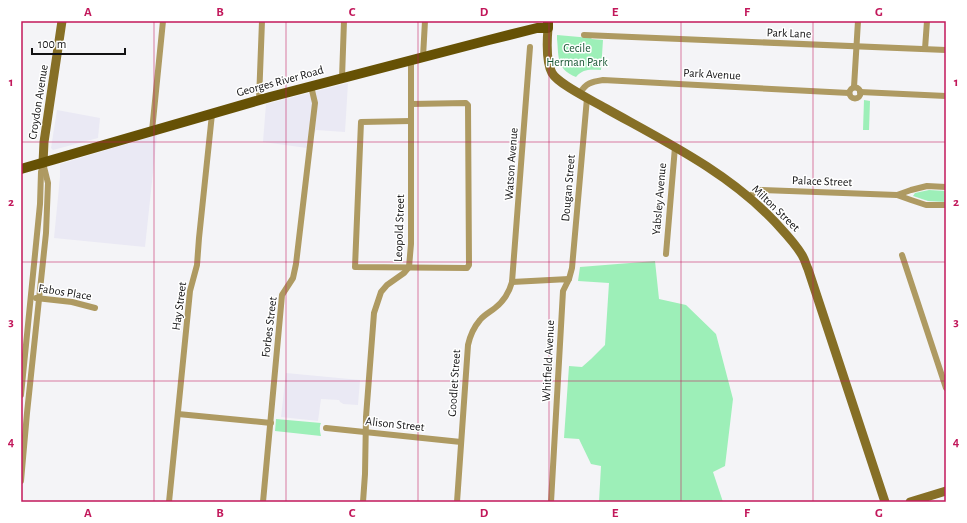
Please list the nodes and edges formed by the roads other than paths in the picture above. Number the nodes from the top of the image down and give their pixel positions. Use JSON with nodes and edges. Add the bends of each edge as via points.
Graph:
{"nodes":[{"id":1,"x":62,"y":21,"type":"edge"},
{"id":2,"x":163,"y":21,"type":"edge"},
{"id":3,"x":262,"y":21,"type":"edge"},
{"id":4,"x":344,"y":21,"type":"edge"},
{"id":5,"x":425,"y":21,"type":"edge"},
{"id":6,"x":858,"y":21,"type":"edge"},
{"id":7,"x":927,"y":21,"type":"edge"},
{"id":8,"x":548,"y":24,"type":"edge"},
{"id":9,"x":584,"y":35,"type":"dead end"},
{"id":10,"x":530,"y":47,"type":"dead end"},
{"id":11,"x":857,"y":47,"type":"junction"},
{"id":12,"x":925,"y":49,"type":"junction"},
{"id":13,"x":946,"y":50,"type":"edge"},
{"id":14,"x":423,"y":57,"type":"junction"},
{"id":15,"x":411,"y":60,"type":"junction"},
{"id":16,"x":342,"y":78,"type":"junction"},
{"id":17,"x":311,"y":86,"type":"junction"},
{"id":18,"x":854,"y":87,"type":"junction"},
{"id":19,"x":860,"y":92,"type":"junction"},
{"id":20,"x":849,"y":93,"type":"junction"},
{"id":21,"x":583,"y":96,"type":"junction"},
{"id":22,"x":946,"y":96,"type":"edge"},
{"id":23,"x":259,"y":100,"type":"junction"},
{"id":24,"x":411,"y":104,"type":"junction"},
{"id":25,"x":212,"y":114,"type":"junction"},
{"id":26,"x":411,"y":121,"type":"junction"},
{"id":27,"x":152,"y":131,"type":"junction"},
{"id":28,"x":675,"y":147,"type":"junction"},
{"id":29,"x":43,"y":163,"type":"junction"},
{"id":30,"x":21,"y":169,"type":"edge"},
{"id":31,"x":946,"y":187,"type":"edge"},
{"id":32,"x":897,"y":195,"type":"junction"},
{"id":33,"x":749,"y":197,"type":"junction"},
{"id":34,"x":946,"y":206,"type":"edge"},
{"id":35,"x":666,"y":254,"type":"dead end"},
{"id":36,"x":902,"y":255,"type":"dead end"},
{"id":37,"x":409,"y":267,"type":"junction"},
{"id":38,"x":569,"y":279,"type":"junction"},
{"id":39,"x":512,"y":282,"type":"junction"},
{"id":40,"x":30,"y":298,"type":"junction"},
{"id":41,"x":39,"y":298,"type":"junction"},
{"id":42,"x":95,"y":308,"type":"dead end"},
{"id":43,"x":946,"y":388,"type":"edge"},
{"id":44,"x":21,"y":395,"type":"edge"},
{"id":45,"x":24,"y":413,"type":"edge"},
{"id":46,"x":178,"y":414,"type":"junction"},
{"id":47,"x":271,"y":423,"type":"junction"},
{"id":48,"x":326,"y":428,"type":"dead end"},
{"id":49,"x":365,"y":432,"type":"junction"},
{"id":50,"x":461,"y":442,"type":"junction"},
{"id":51,"x":21,"y":481,"type":"edge"},
{"id":52,"x":946,"y":491,"type":"edge"},
{"id":53,"x":169,"y":502,"type":"edge"},
{"id":54,"x":263,"y":502,"type":"edge"},
{"id":55,"x":363,"y":502,"type":"edge"},
{"id":56,"x":457,"y":502,"type":"edge"},
{"id":57,"x":551,"y":502,"type":"edge"},
{"id":58,"x":885,"y":502,"type":"edge"},
{"id":59,"x":910,"y":502,"type":"edge"}],
"edges":[{"from":1,"to":29,"type":"main road","name":"Croydon Avenue"},
{"from":2,"to":27,"type":"street"},
{"from":3,"to":23,"type":"street"},
{"from":4,"to":16,"type":"street"},
{"from":5,"to":14,"type":"street"},
{"from":6,"to":11,"type":"street"},
{"from":7,"to":12,"type":"street"},
{"from":8,"to":14,"type":"main road","name":"Georges River Road"},
{"from":8,"to":21,"type":"main road","name":"Milton Street","via":[[548,58],[552,74]]},
{"from":9,"to":11,"type":"street","name":"Park Lane"},
{"from":10,"to":39,"type":"street","name":"Watson Avenue"},
{"from":11,"to":12,"type":"street","name":"Park Lane"},
{"from":11,"to":18,"type":"street"},
{"from":12,"to":13,"type":"street","name":"Park Lane"},
{"from":14,"to":15,"type":"main road","name":"Georges River Road"},
{"from":15,"to":16,"type":"main road","name":"Georges River Road"},
{"from":15,"to":24,"type":"street","name":"Leopold Street"},
{"from":16,"to":17,"type":"main road","name":"Georges River Road"},
{"from":17,"to":23,"type":"main road","name":"Georges River Road"},
{"from":17,"to":47,"type":"street","name":"Forbes Street","via":[[315,103],[298,252],[293,278],[282,295]]},
{"from":18,"to":19,"type":"street"},
{"from":18,"to":20,"type":"street"},
{"from":19,"to":20,"type":"street","via":[[856,98],[851,97]]},
{"from":19,"to":22,"type":"street"},
{"from":20,"to":21,"type":"street","name":"Park Avenue","via":[[603,80],[588,83],[583,88]]},
{"from":21,"to":28,"type":"main road","name":"Milton Street"},
{"from":21,"to":38,"type":"street","name":"Dougan Street","via":[[572,268]]},
{"from":23,"to":25,"type":"main road","name":"Georges River Road"},
{"from":24,"to":26,"type":"street","name":"Leopold Street"},
{"from":24,"to":37,"type":"street","via":[[468,105],[469,265],[467,268]]},
{"from":25,"to":27,"type":"main road","name":"Georges River Road"},
{"from":25,"to":46,"type":"street","name":"Hay Street","via":[[197,265],[190,291]]},
{"from":26,"to":37,"type":"street","name":"Leopold Street"},
{"from":26,"to":37,"type":"street","via":[[361,122],[355,266]]},
{"from":27,"to":29,"type":"main road","name":"Georges River Road"},
{"from":28,"to":33,"type":"main road","name":"Milton Street"},
{"from":28,"to":35,"type":"street","name":"Yabsley Avenue"},
{"from":29,"to":30,"type":"main road","name":"Georges River Road"},
{"from":29,"to":40,"type":"street","name":"Croydon Avenue"},
{"from":29,"to":41,"type":"street","name":"Croydon Avenue","via":[[48,183]]},
{"from":31,"to":32,"type":"street","name":"Palace Street","via":[[927,186]]},
{"from":32,"to":33,"type":"street","name":"Palace Street","via":[[762,190]]},
{"from":32,"to":34,"type":"street","name":"Palace Street","via":[[926,205]]},
{"from":33,"to":58,"type":"main road","name":"Milton Street","via":[[784,232],[803,257]]},
{"from":36,"to":43,"type":"street"},
{"from":37,"to":49,"type":"street","name":"Leopold Street","via":[[381,292],[374,313]]},
{"from":38,"to":39,"type":"street"},
{"from":38,"to":57,"type":"street","name":"Whitfield Avenue","via":[[563,291]]},
{"from":39,"to":50,"type":"street","name":"Goodlet Street","via":[[506,296],[480,320],[470,338]]},
{"from":40,"to":41,"type":"street","name":"Fabos Place"},
{"from":40,"to":44,"type":"street","name":"Croydon Avenue"},
{"from":41,"to":42,"type":"street","name":"Fabos Place"},
{"from":41,"to":45,"type":"street","name":"Croydon Avenue"},
{"from":45,"to":51,"type":"street","name":"Croydon Avenue"},
{"from":46,"to":47,"type":"street"},
{"from":46,"to":53,"type":"street","name":"Hay Street"},
{"from":47,"to":54,"type":"street","name":"Forbes Street"},
{"from":48,"to":49,"type":"street","name":"Alison Street"},
{"from":49,"to":50,"type":"street","name":"Alison Street"},
{"from":49,"to":55,"type":"street","name":"Leopold Street"},
{"from":50,"to":56,"type":"street","name":"Goodlet Street"},
{"from":52,"to":59,"type":"main road"}]}
